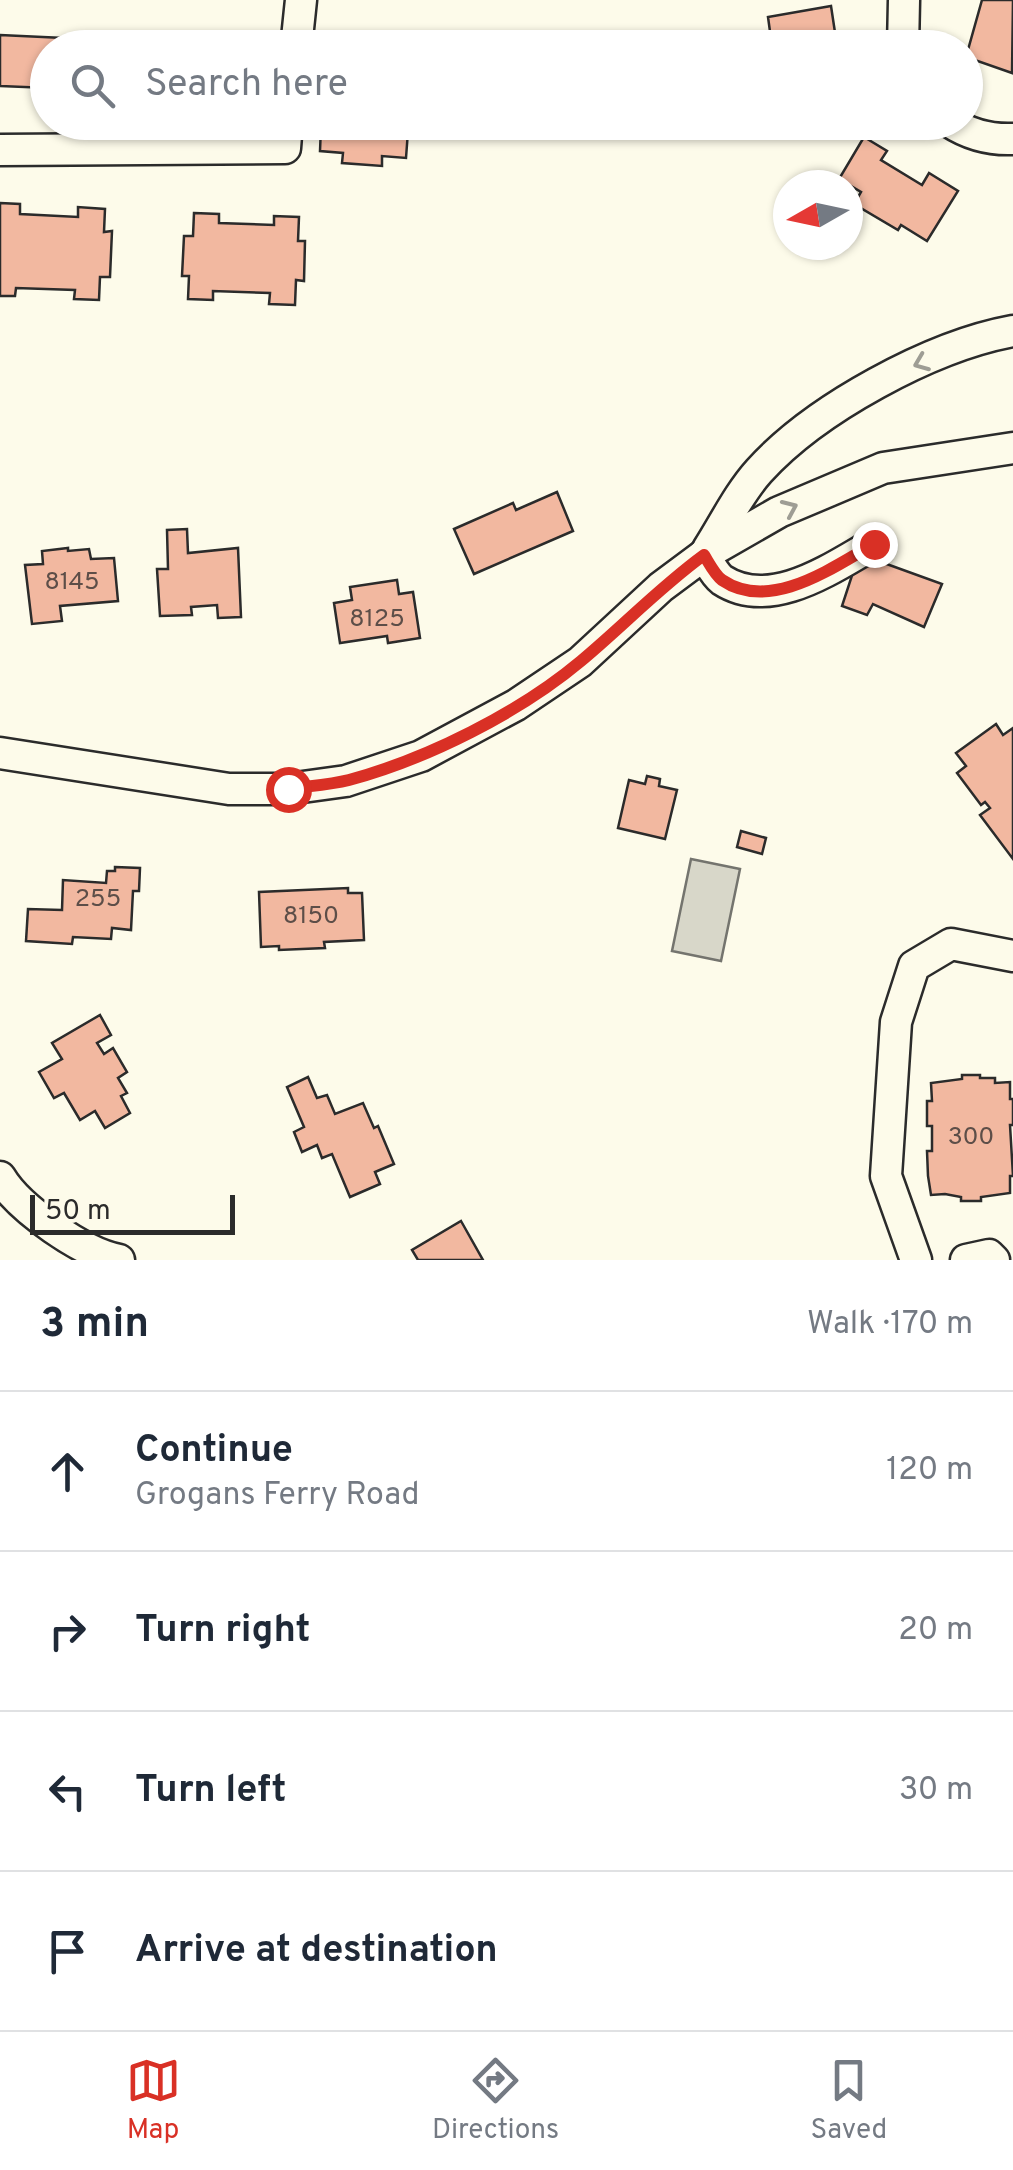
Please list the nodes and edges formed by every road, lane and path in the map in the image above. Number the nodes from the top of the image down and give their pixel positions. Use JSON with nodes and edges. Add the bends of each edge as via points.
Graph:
{"nodes":[{"id":1,"x":302,"y":0,"type":"edge"},
{"id":2,"x":904,"y":0,"type":"edge"},
{"id":3,"x":298,"y":30,"type":"edge"},
{"id":4,"x":903,"y":30,"type":"edge"},
{"id":5,"x":983,"y":137,"type":"edge"},
{"id":6,"x":1013,"y":139,"type":"edge"},
{"id":7,"x":285,"y":140,"type":"edge"},
{"id":8,"x":0,"y":150,"type":"edge"},
{"id":9,"x":1013,"y":330,"type":"edge"},
{"id":10,"x":1013,"y":448,"type":"edge"},
{"id":11,"x":874,"y":544,"type":"dead end"},
{"id":12,"x":704,"y":555,"type":"junction"},
{"id":13,"x":0,"y":753,"type":"edge"},
{"id":14,"x":1013,"y":956,"type":"edge"},
{"id":15,"x":0,"y":1176,"type":"edge"},
{"id":16,"x":119,"y":1260,"type":"edge"},
{"id":17,"x":916,"y":1260,"type":"edge"},
{"id":18,"x":966,"y":1260,"type":"edge"},
{"id":19,"x":994,"y":1260,"type":"edge"}],
"edges":[{"from":1,"to":3,"type":"street"},
{"from":2,"to":4,"type":"street"},
{"from":5,"to":6,"type":"street"},
{"from":7,"to":8,"type":"street","via":[[284,148]]},
{"from":9,"to":12,"type":"street","one_way":true,"via":[[899,372],[837,406],[757,472]]},
{"from":12,"to":10,"type":"street","one_way":true,"via":[[779,512],[883,468]]},
{"from":11,"to":12,"type":"street","via":[[798,586],[772,590],[720,578]]},
{"from":12,"to":13,"type":"street","via":[[580,662],[516,705],[420,756],[346,781],[229,789]]},
{"from":14,"to":17,"type":"street","via":[[952,944],[914,966],[896,1022],[886,1176]]},
{"from":15,"to":16,"type":"street","via":[[52,1227]]},
{"from":18,"to":19,"type":"street"}]}
